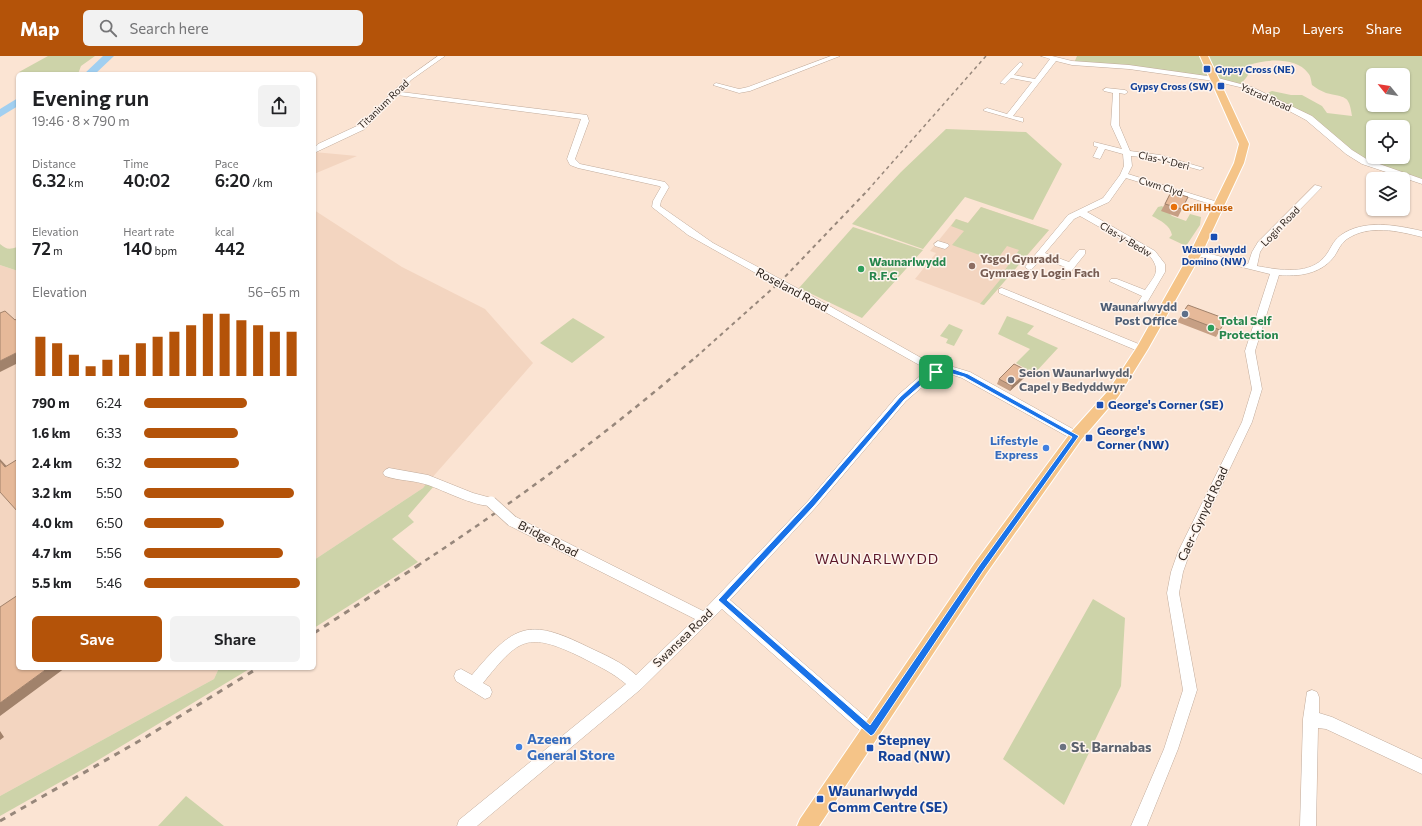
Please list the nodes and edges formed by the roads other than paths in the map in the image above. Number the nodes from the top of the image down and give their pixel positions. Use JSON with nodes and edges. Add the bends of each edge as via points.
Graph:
{"nodes":[{"id":1,"x":442,"y":56,"type":"edge"},
{"id":2,"x":837,"y":56,"type":"edge"},
{"id":3,"x":1044,"y":56,"type":"edge"},
{"id":4,"x":1204,"y":56,"type":"edge"},
{"id":5,"x":1054,"y":59,"type":"junction"},
{"id":6,"x":1012,"y":62,"type":"dead end"},
{"id":7,"x":1011,"y":76,"type":"junction"},
{"id":8,"x":1214,"y":79,"type":"junction"},
{"id":9,"x":1035,"y":81,"type":"junction"},
{"id":10,"x":1003,"y":83,"type":"dead end"},
{"id":11,"x":716,"y":85,"type":"dead end"},
{"id":12,"x":1106,"y":90,"type":"dead end"},
{"id":13,"x":1116,"y":91,"type":"junction"},
{"id":14,"x":396,"y":92,"type":"junction"},
{"id":15,"x":1125,"y":92,"type":"dead end"},
{"id":16,"x":987,"y":110,"type":"dead end"},
{"id":17,"x":1010,"y":116,"type":"junction"},
{"id":18,"x":1020,"y":120,"type":"dead end"},
{"id":19,"x":318,"y":145,"type":"edge"},
{"id":20,"x":1127,"y":153,"type":"junction"},
{"id":21,"x":1097,"y":157,"type":"dead end"},
{"id":22,"x":1200,"y":168,"type":"dead end"},
{"id":23,"x":1124,"y":175,"type":"junction"},
{"id":24,"x":1422,"y":182,"type":"edge"},
{"id":25,"x":1314,"y":188,"type":"dead end"},
{"id":26,"x":1220,"y":204,"type":"junction"},
{"id":27,"x":1080,"y":212,"type":"junction"},
{"id":28,"x":1422,"y":234,"type":"edge"},
{"id":29,"x":1082,"y":252,"type":"dead end"},
{"id":30,"x":1196,"y":253,"type":"junction"},
{"id":31,"x":1040,"y":254,"type":"junction"},
{"id":32,"x":1071,"y":266,"type":"junction"},
{"id":33,"x":1029,"y":267,"type":"dead end"},
{"id":34,"x":1252,"y":267,"type":"junction"},
{"id":35,"x":1275,"y":273,"type":"junction"},
{"id":36,"x":1062,"y":277,"type":"dead end"},
{"id":37,"x":1114,"y":281,"type":"dead end"},
{"id":38,"x":1007,"y":295,"type":"dead end"},
{"id":39,"x":1148,"y":295,"type":"junction"},
{"id":40,"x":1142,"y":304,"type":"dead end"},
{"id":41,"x":1142,"y":349,"type":"junction"},
{"id":42,"x":936,"y":372,"type":"junction"},
{"id":43,"x":1076,"y":436,"type":"junction"},
{"id":44,"x":389,"y":473,"type":"dead end"},
{"id":45,"x":722,"y":600,"type":"junction"},
{"id":46,"x":705,"y":618,"type":"junction"},
{"id":47,"x":461,"y":676,"type":"dead end"},
{"id":48,"x":636,"y":684,"type":"junction"},
{"id":49,"x":1312,"y":697,"type":"dead end"},
{"id":50,"x":1310,"y":720,"type":"junction"},
{"id":51,"x":871,"y":731,"type":"junction"},
{"id":52,"x":1422,"y":767,"type":"edge"},
{"id":53,"x":465,"y":826,"type":"edge"},
{"id":54,"x":807,"y":826,"type":"edge"},
{"id":55,"x":1139,"y":826,"type":"edge"},
{"id":56,"x":1308,"y":826,"type":"edge"}],
"edges":[{"from":1,"to":14,"type":"street","name":"Titanium Road","via":[[418,71]]},
{"from":2,"to":11,"type":"street","via":[[750,89],[739,91]]},
{"from":3,"to":5,"type":"street","name":"Ystrad Road"},
{"from":4,"to":8,"type":"main road"},
{"from":5,"to":8,"type":"street","name":"Ystrad Road"},
{"from":5,"to":9,"type":"street"},
{"from":6,"to":7,"type":"street","via":[[1023,65]]},
{"from":7,"to":9,"type":"street"},
{"from":7,"to":10,"type":"street"},
{"from":8,"to":24,"type":"street","name":"Ystrad Road","via":[[1250,88],[1292,108],[1309,118],[1349,152],[1385,170]]},
{"from":8,"to":26,"type":"main road","via":[[1244,144],[1239,163]]},
{"from":9,"to":17,"type":"street"},
{"from":12,"to":13,"type":"street"},
{"from":13,"to":15,"type":"street"},
{"from":13,"to":20,"type":"street","name":"Cwm Clyd","via":[[1115,125]]},
{"from":14,"to":19,"type":"street","name":"Titanium Road","via":[[362,127]]},
{"from":14,"to":42,"type":"street","name":"Roseland Road","via":[[584,117],[585,121],[571,159],[573,163],[662,184],[665,187],[656,207],[674,223],[716,249],[934,368]]},
{"from":16,"to":17,"type":"street"},
{"from":17,"to":18,"type":"street"},
{"from":20,"to":21,"type":"street","name":"Clas-Y-Deri","via":[[1099,145]]},
{"from":20,"to":22,"type":"street","name":"Clas-Y-Deri","via":[[1193,164]]},
{"from":20,"to":23,"type":"street","name":"Cwm Clyd","via":[[1128,166]]},
{"from":23,"to":26,"type":"street","name":"Cwm Clyd"},
{"from":23,"to":27,"type":"street","name":"Cwm Clyd","via":[[1106,200]]},
{"from":25,"to":34,"type":"street","name":"Login Road","via":[[1261,244]]},
{"from":26,"to":30,"type":"main road"},
{"from":27,"to":31,"type":"street","name":"Cwm Clyd","via":[[1071,217]]},
{"from":27,"to":39,"type":"street","name":"Clas-y-Bedw","via":[[1152,252],[1161,264],[1161,272]]},
{"from":28,"to":35,"type":"street","via":[[1384,226],[1370,227],[1341,240],[1334,246],[1331,255],[1310,270],[1291,274]]},
{"from":29,"to":32,"type":"street"},
{"from":30,"to":34,"type":"street"},
{"from":30,"to":41,"type":"main road"},
{"from":31,"to":32,"type":"street"},
{"from":31,"to":33,"type":"street","name":"Cwm Clyd"},
{"from":32,"to":36,"type":"street"},
{"from":34,"to":35,"type":"street"},
{"from":35,"to":55,"type":"street","name":"Caer-Gynydd Road","via":[[1250,351],[1256,389],[1247,422],[1184,552],[1177,572],[1173,593],[1190,690],[1171,749]]},
{"from":37,"to":39,"type":"street"},
{"from":38,"to":41,"type":"street"},
{"from":39,"to":40,"type":"street","name":"Clas-y-Bedw"},
{"from":41,"to":43,"type":"main road","via":[[1113,394]]},
{"from":42,"to":43,"type":"street","via":[[950,370],[966,375]]},
{"from":42,"to":45,"type":"street","name":"Swansea Road","via":[[902,398],[812,504]]},
{"from":43,"to":51,"type":"main road","via":[[980,569]]},
{"from":44,"to":46,"type":"street","name":"Bridge Road","bridge":true,"via":[[428,480],[471,497],[492,502],[512,521]]},
{"from":45,"to":46,"type":"street","name":"Swansea Road"},
{"from":45,"to":51,"type":"street"},
{"from":46,"to":48,"type":"street","name":"Swansea Road"},
{"from":47,"to":48,"type":"street","via":[[479,688],[507,644],[522,636],[533,634],[552,637],[624,671]]},
{"from":48,"to":53,"type":"street","name":"Swansea Road"},
{"from":49,"to":50,"type":"street"},
{"from":50,"to":52,"type":"street","via":[[1327,722]]},
{"from":50,"to":56,"type":"street"},
{"from":51,"to":54,"type":"main road"}]}
